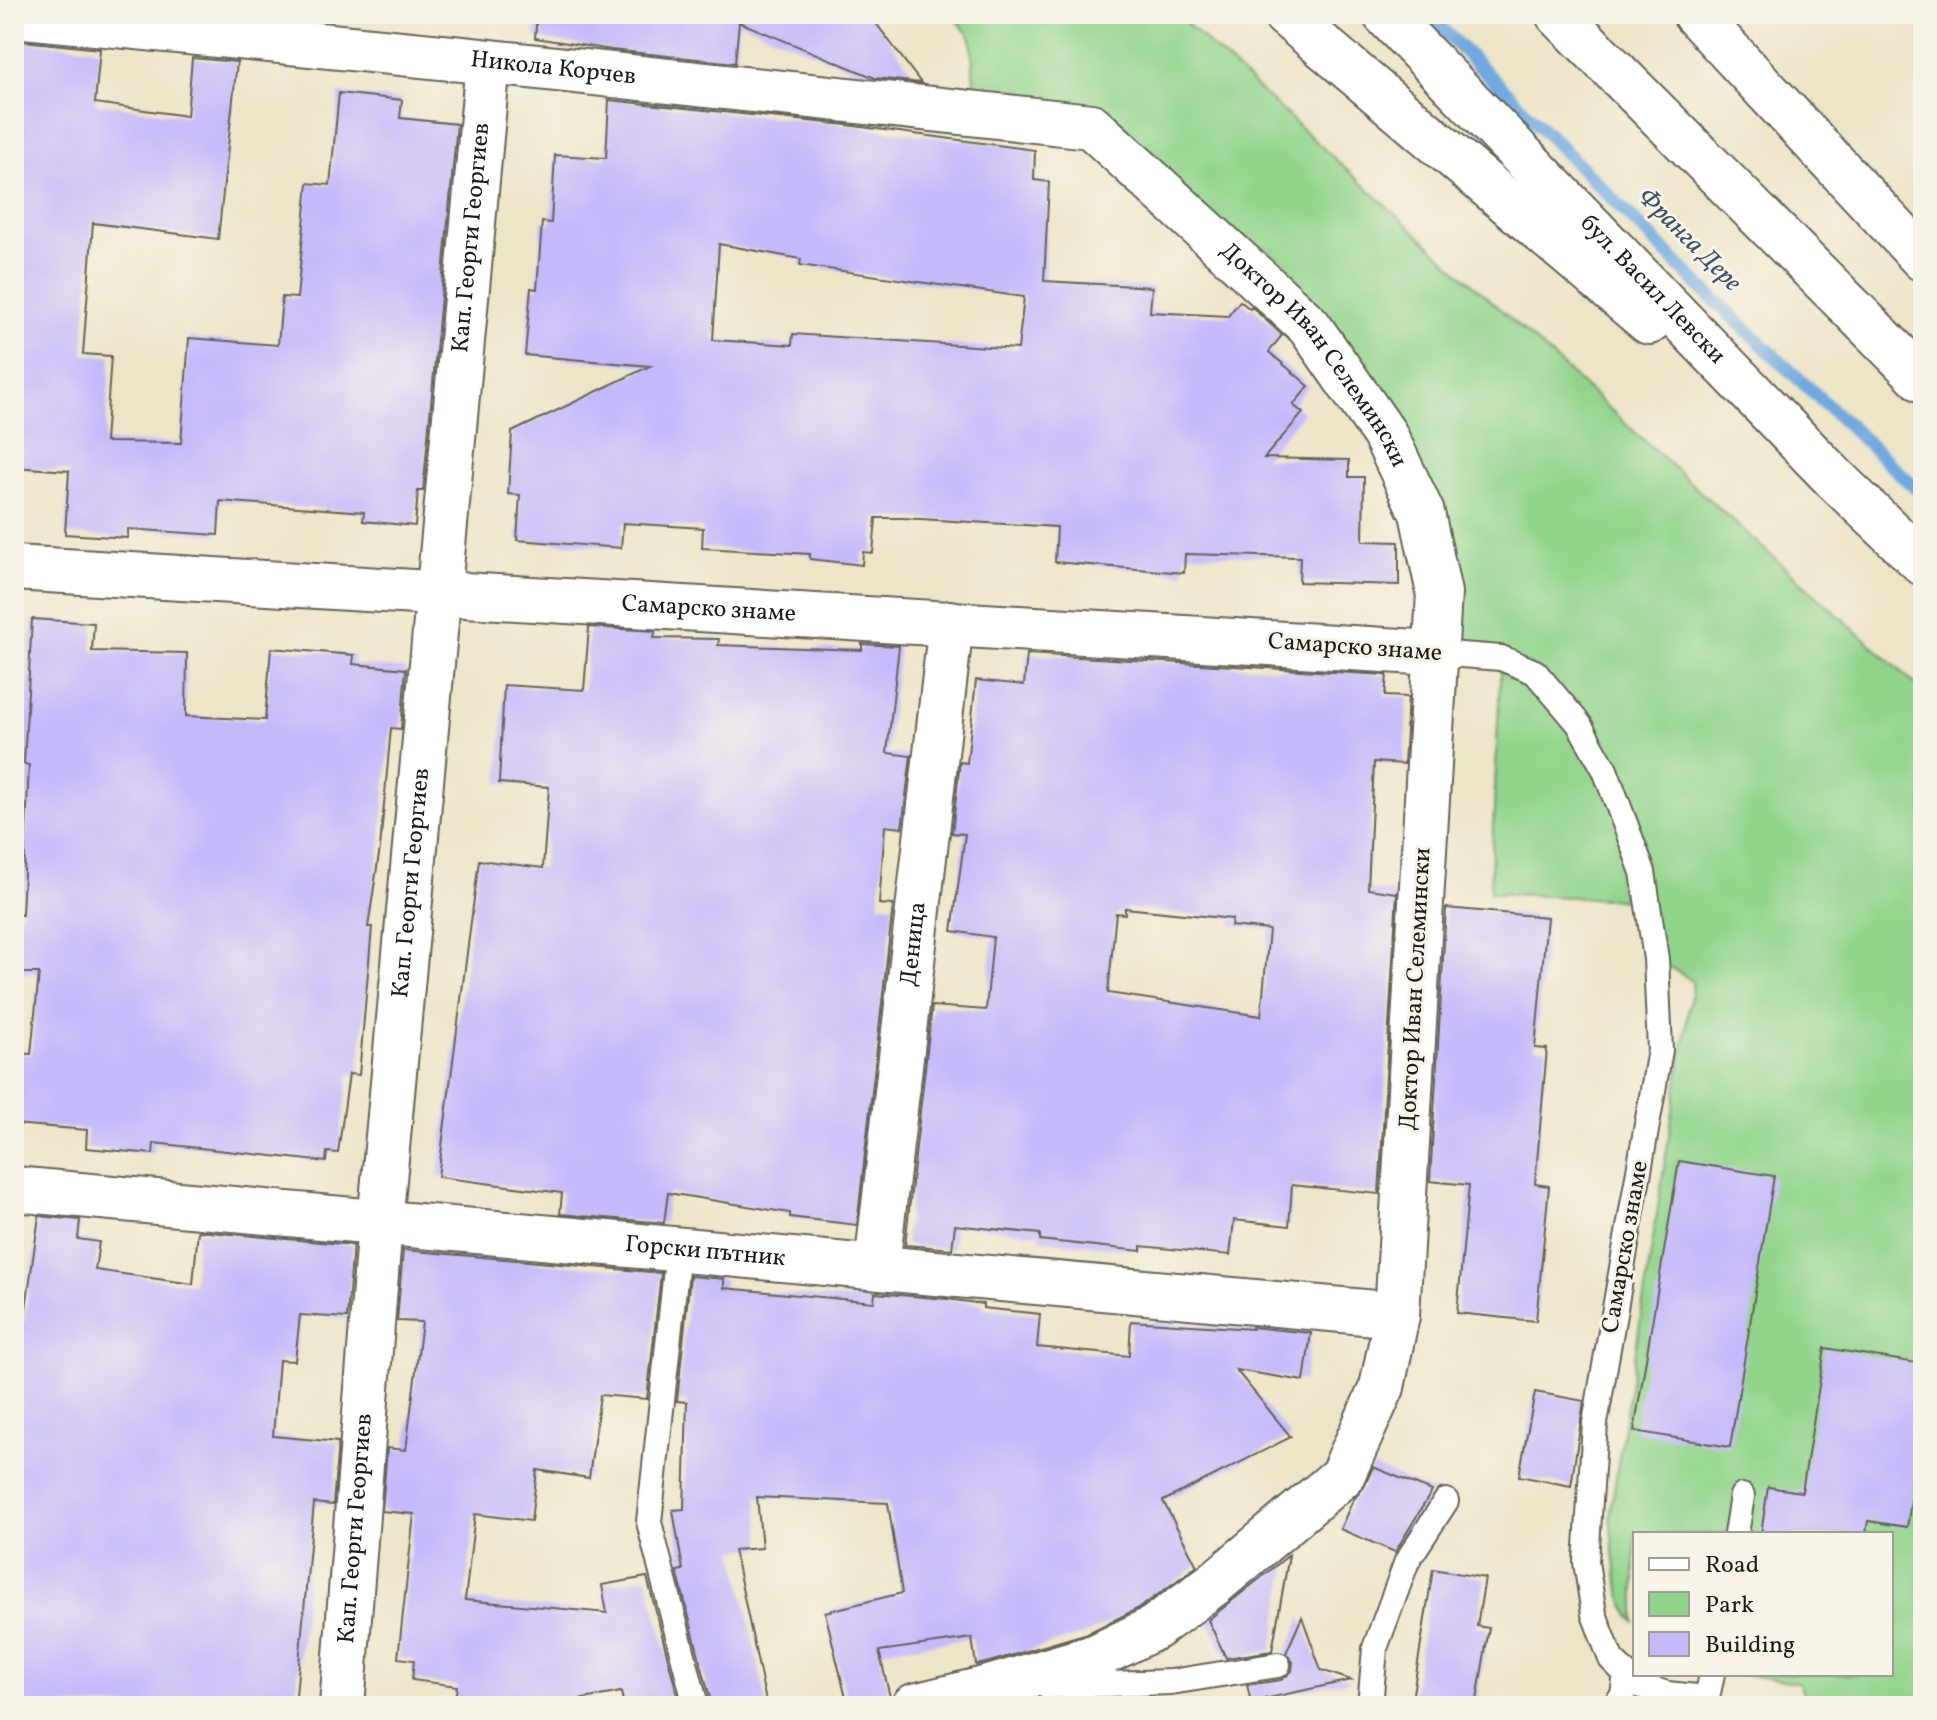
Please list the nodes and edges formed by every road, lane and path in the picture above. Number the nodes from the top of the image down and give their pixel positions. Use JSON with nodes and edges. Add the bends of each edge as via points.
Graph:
{"nodes":[{"id":1,"x":1285,"y":14,"type":"edge"},
{"id":2,"x":1385,"y":14,"type":"edge"},
{"id":3,"x":1558,"y":14,"type":"edge"},
{"id":4,"x":1695,"y":14,"type":"edge"},
{"id":5,"x":14,"y":15,"type":"edge"},
{"id":6,"x":488,"y":62,"type":"junction"},
{"id":7,"x":1091,"y":126,"type":"joint"},
{"id":8,"x":1923,"y":259,"type":"edge"},
{"id":9,"x":1923,"y":380,"type":"edge"},
{"id":10,"x":1835,"y":479,"type":"junction"},
{"id":11,"x":1923,"y":563,"type":"edge"},
{"id":12,"x":14,"y":568,"type":"edge"},
{"id":13,"x":440,"y":594,"type":"junction"},
{"id":14,"x":951,"y":623,"type":"junction"},
{"id":15,"x":1435,"y":653,"type":"junction"},
{"id":16,"x":14,"y":1189,"type":"edge"},
{"id":17,"x":380,"y":1223,"type":"junction"},
{"id":18,"x":678,"y":1251,"type":"junction"},
{"id":19,"x":877,"y":1266,"type":"junction"},
{"id":20,"x":1397,"y":1315,"type":"junction"},
{"id":21,"x":1742,"y":1496,"type":"dead end"},
{"id":22,"x":1446,"y":1501,"type":"dead end"},
{"id":23,"x":1736,"y":1532,"type":"edge"},
{"id":24,"x":1278,"y":1665,"type":"dead end"},
{"id":25,"x":1626,"y":1674,"type":"junction"},
{"id":26,"x":1712,"y":1676,"type":"edge"},
{"id":27,"x":992,"y":1687,"type":"junction"},
{"id":28,"x":1174,"y":1694,"type":"edge"},
{"id":29,"x":1718,"y":1702,"type":"edge"},
{"id":30,"x":342,"y":1706,"type":"edge"},
{"id":31,"x":696,"y":1706,"type":"edge"},
{"id":32,"x":914,"y":1706,"type":"edge"},
{"id":33,"x":1370,"y":1706,"type":"edge"},
{"id":34,"x":1614,"y":1706,"type":"edge"}],
"edges":[{"from":1,"to":10,"type":"main road"},
{"from":2,"to":10,"type":"main road","name":"бул. Васил Левски"},
{"from":3,"to":9,"type":"main road"},
{"from":4,"to":8,"type":"main road"},
{"from":5,"to":6,"type":"main road","name":"Никола Корчев"},
{"from":6,"to":7,"type":"main road","name":"Никола Корчев"},
{"from":6,"to":13,"type":"main road","name":"Кап. Георги Георгиев"},
{"from":7,"to":15,"type":"main road","name":"Доктор Иван Селемински","via":[[1309,326],[1385,435],[1422,513],[1439,593]]},
{"from":10,"to":11,"type":"main road","name":"бул. Васил Левски"},
{"from":12,"to":13,"type":"main road","name":"Самарско знаме"},
{"from":13,"to":14,"type":"main road","name":"Самарско знаме"},
{"from":13,"to":17,"type":"main road","name":"Кап. Георги Георгиев"},
{"from":14,"to":15,"type":"main road","name":"Самарско знаме"},
{"from":14,"to":19,"type":"main road","name":"Деница"},
{"from":15,"to":20,"type":"main road","name":"Доктор Иван Селемински"},
{"from":15,"to":25,"type":"lane","name":"Самарско знаме","via":[[1501,658],[1535,672],[1579,724],[1605,770],[1643,872],[1656,959],[1660,1050],[1595,1423],[1586,1562],[1594,1614],[1611,1659]]},
{"from":16,"to":17,"type":"main road","name":"Горски пътник"},
{"from":17,"to":18,"type":"main road","name":"Горски пътник"},
{"from":17,"to":30,"type":"main road","name":"Кап. Георги Георгиев"},
{"from":18,"to":19,"type":"main road","name":"Горски пътник"},
{"from":18,"to":31,"type":"lane","via":[[649,1522]]},
{"from":19,"to":20,"type":"main road","name":"Горски пътник"},
{"from":20,"to":27,"type":"main road","name":"Доктор Иван Селемински","via":[[1382,1387],[1342,1476],[1154,1628],[1097,1656]]},
{"from":21,"to":23,"type":"lane"},
{"from":22,"to":33,"type":"lane","via":[[1407,1561],[1375,1648]]},
{"from":24,"to":28,"type":"lane"},
{"from":25,"to":29,"type":"lane","name":"Самарско знаме","via":[[1636,1684],[1667,1694]]},
{"from":25,"to":34,"type":"lane","via":[[1623,1695]]},
{"from":26,"to":29,"type":"lane","name":"Самарско знаме"},
{"from":27,"to":28,"type":"lane"},
{"from":27,"to":32,"type":"main road","name":"Доктор Иван Селемински"}]}
